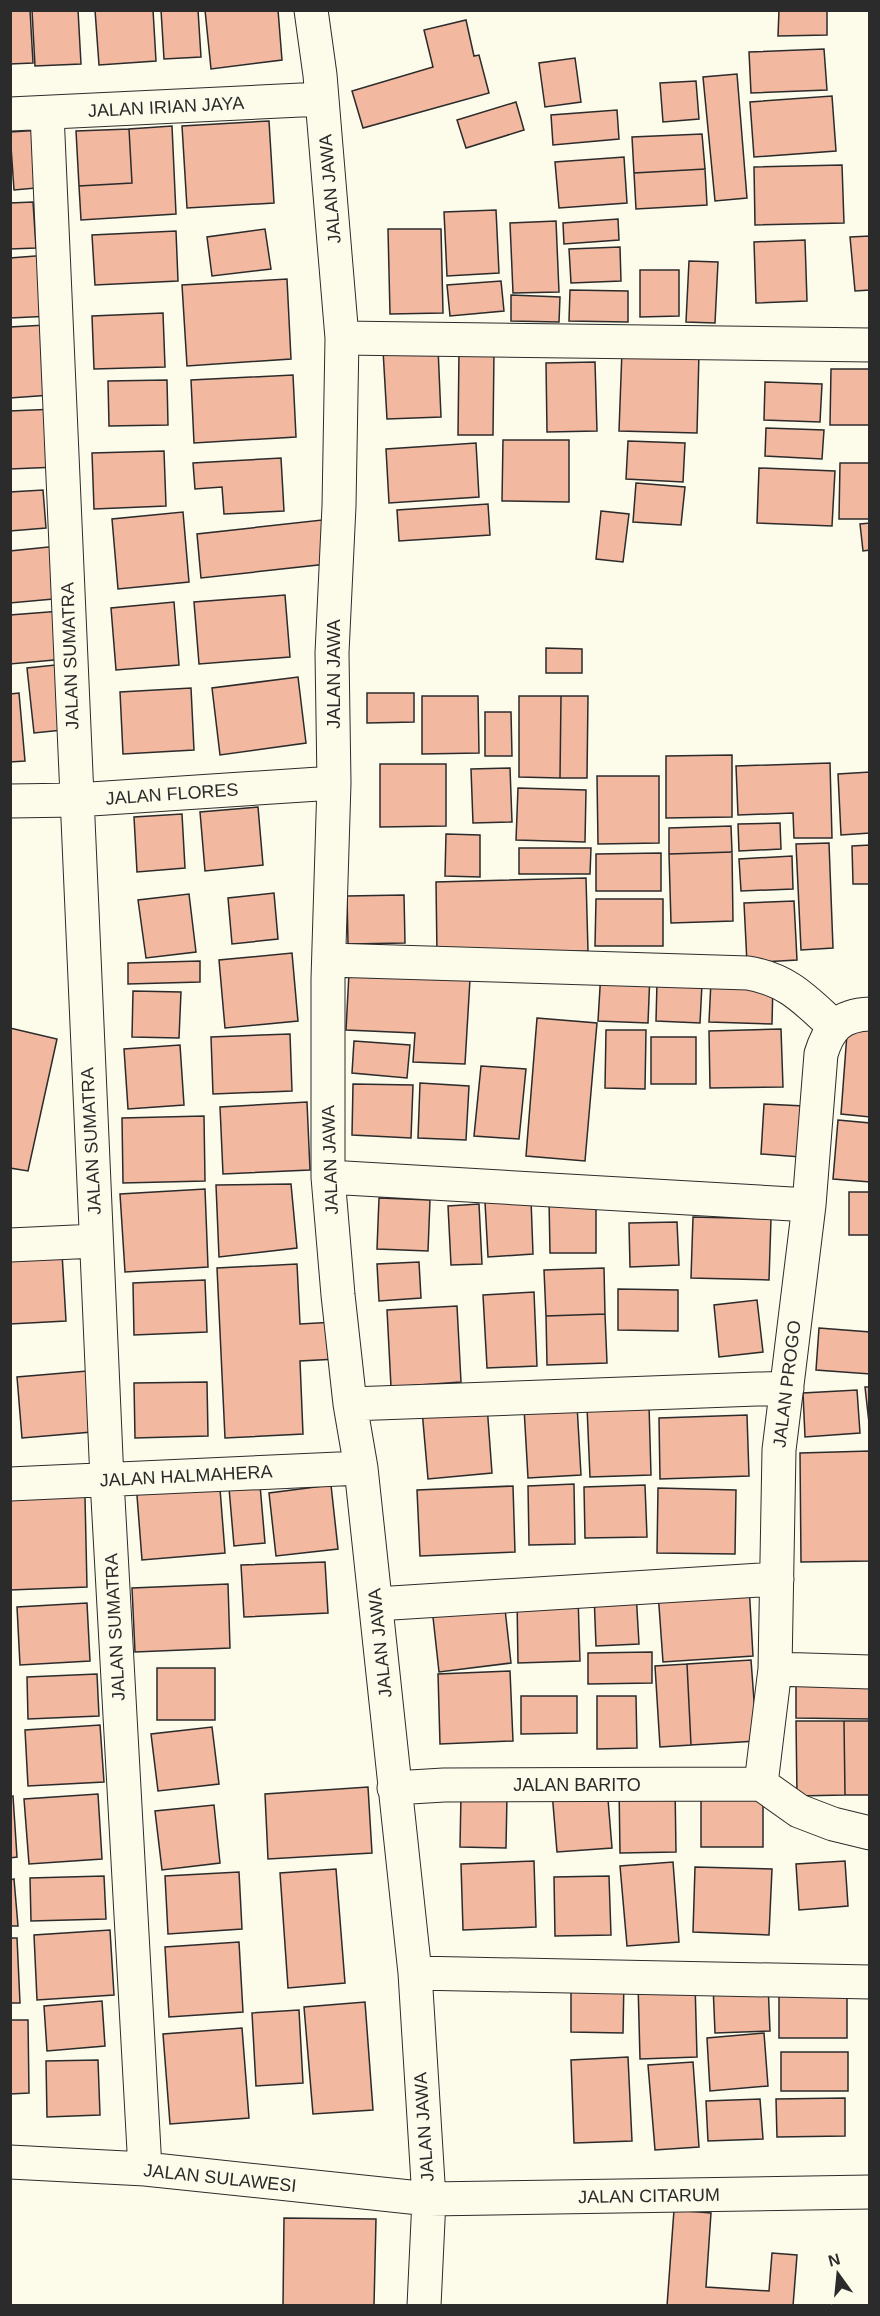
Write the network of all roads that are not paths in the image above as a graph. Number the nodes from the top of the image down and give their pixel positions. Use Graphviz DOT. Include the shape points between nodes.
graph roads {
  1 [pos="311,10"];
  2 [pos="322,99"];
  3 [pos="47,113"];
  4 [pos="10,114"];
  5 [pos="342,338"];
  6 [pos="870,345"];
  7 [pos="334,783"];
  8 [pos="76,800"];
  9 [pos="10,801"];
  10 [pos="329,960"];
  11 [pos="870,1014"];
  12 [pos="835,1027"];
  13 [pos="328,1177"];
  14 [pos="809,1205"];
  15 [pos="96,1241"];
  16 [pos="10,1245"];
  17 [pos="787,1388"];
  18 [pos="350,1404"];
  19 [pos="361,1468"];
  20 [pos="107,1480"];
  21 [pos="10,1484"];
  22 [pos="777,1579"];
  23 [pos="376,1604"];
  24 [pos="775,1669"];
  25 [pos="870,1672"];
  26 [pos="761,1784"];
  27 [pos="394,1788"];
  28 [pos="870,1833"];
  29 [pos="415,1973"];
  30 [pos="870,1982"];
  31 [pos="10,2162"];
  32 [pos="145,2169"];
  33 [pos="870,2192"];
  34 [pos="429,2199"];
  35 [pos="424,2306"];
  1 -- 2 [label="street, JALAN JAWA"];
  2 -- 3 [label="street, JALAN IRIAN JAYA"];
  2 -- 5 [label="street, JALAN JAWA"];
  3 -- 4 [label="street, JALAN IRIAN JAYA"];
  3 -- 8 [label="street, JALAN SUMATRA"];
  5 -- 6 [label="street"];
  5 -- 7 [label="street, JALAN JAWA" via="332,653"];
  7 -- 8 [label="street, JALAN FLORES"];
  7 -- 10 [label="street, JALAN JAWA"];
  8 -- 9 [label="street, JALAN FLORES"];
  8 -- 15 [label="street, JALAN SUMATRA"];
  10 -- 12 [label="street" via="748,973 782,982"];
  10 -- 13 [label="street, JALAN JAWA"];
  11 -- 12 [label="street" via="845,1018"];
  12 -- 14 [label="street, JALAN PROGO" via="828,1032 821,1054"];
  13 -- 14 [label="street"];
  13 -- 18 [label="street, JALAN JAWA"];
  14 -- 17 [label="street, JALAN PROGO"];
  15 -- 16 [label="street"];
  15 -- 20 [label="street, JALAN SUMATRA"];
  17 -- 18 [label="street"];
  17 -- 22 [label="street, JALAN PROGO" via="779,1450"];
  18 -- 19 [label="street, JALAN JAWA"];
  19 -- 20 [label="street, JALAN HALMAHERA"];
  19 -- 23 [label="street, JALAN JAWA"];
  20 -- 21 [label="street, JALAN HALMAHERA"];
  20 -- 32 [label="street, JALAN SUMATRA"];
  22 -- 23 [label="street"];
  22 -- 24 [label="street, JALAN PROGO"];
  23 -- 27 [label="street, JALAN JAWA"];
  24 -- 25 [label="street"];
  24 -- 26 [label="street, JALAN PROGO"];
  26 -- 27 [label="street, JALAN BARITO"];
  26 -- 28 [label="street" via="799,1811"];
  27 -- 29 [label="street, JALAN JAWA"];
  29 -- 30 [label="street"];
  29 -- 34 [label="street, JALAN JAWA"];
  31 -- 32 [label="street, JALAN SULAWESI"];
  32 -- 34 [label="street, JALAN SULAWESI"];
  33 -- 34 [label="street, JALAN CITARUM"];
  34 -- 35 [label="street, JALAN JAWA"];
}
